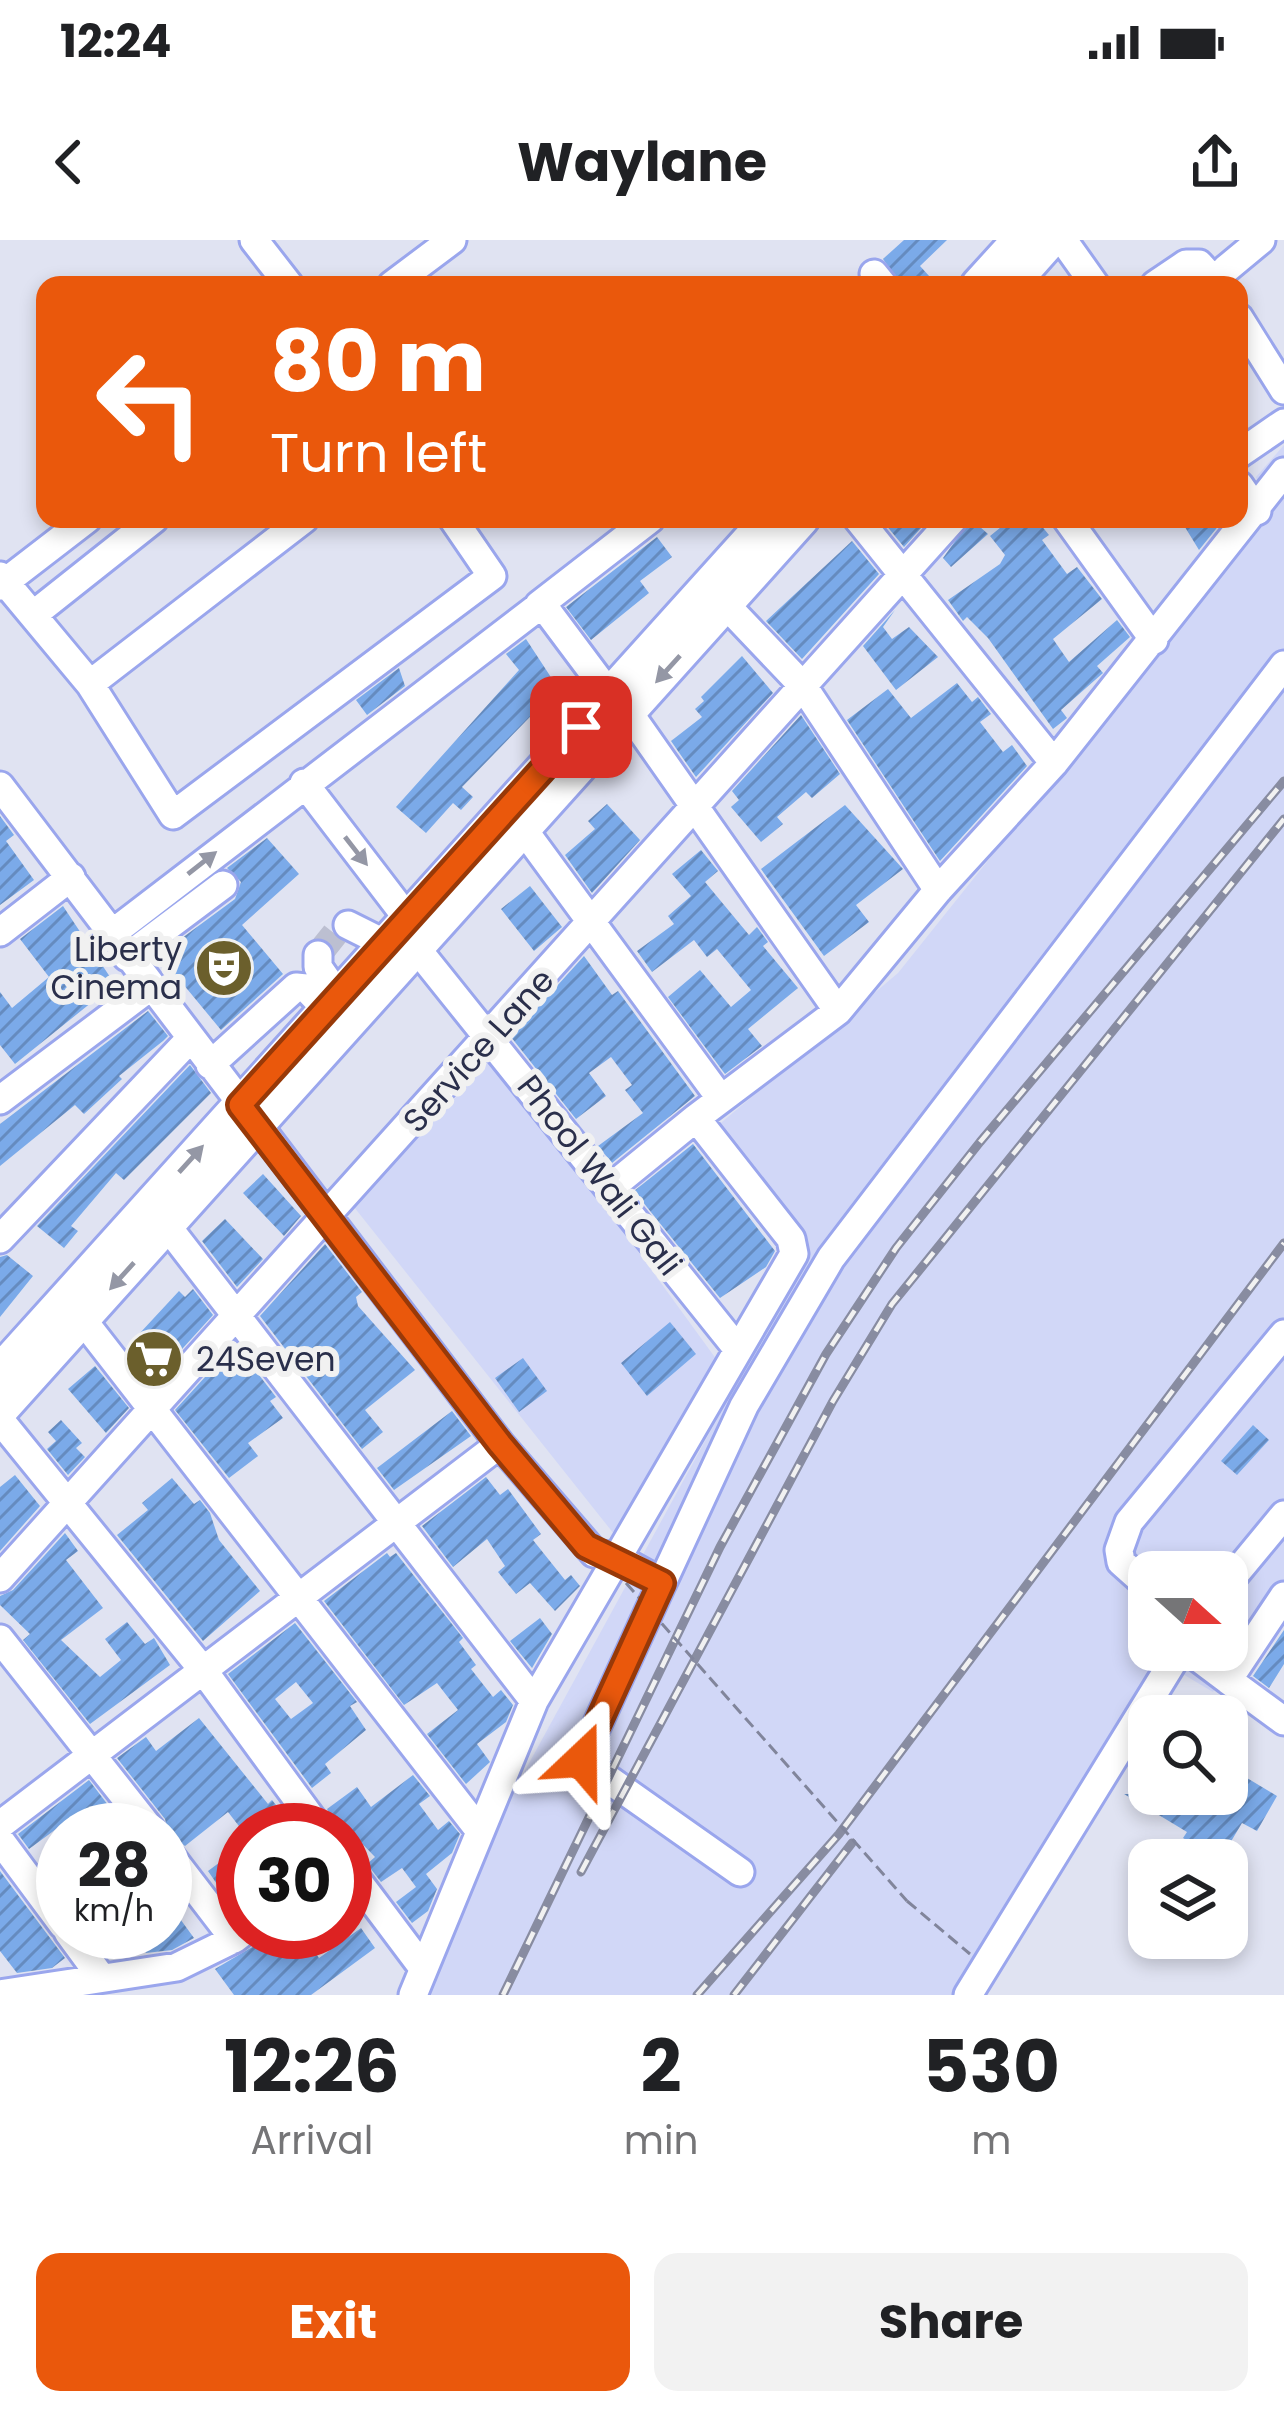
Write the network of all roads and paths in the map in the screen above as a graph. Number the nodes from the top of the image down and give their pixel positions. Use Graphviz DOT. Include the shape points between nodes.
graph roads {
  1 [pos="254,240"];
  2 [pos="452,240"];
  3 [pos="1019,240"];
  4 [pos="1051,240"];
  5 [pos="1063,240"];
  6 [pos="1261,240"];
  7 [pos="282,276"];
  8 [pos="404,276"];
  9 [pos="987,276"];
  10 [pos="1019,276"];
  11 [pos="1089,276"];
  12 [pos="1168,276"];
  13 [pos="1220,276"];
  14 [pos="1223,276"];
  15 [pos="1248,332"];
  16 [pos="1284,389"];
  17 [pos="1284,423"];
  18 [pos="1248,448"];
  19 [pos="1284,472"];
  20 [pos="1248,498"];
  21 [pos="1257,511"];
  22 [pos="1248,522"];
  23 [pos="74,528"];
  24 [pos="143,528"];
  25 [pos="292,528"];
  26 [pos="459,528"];
  27 [pos="638,528"];
  28 [pos="761,528"];
  29 [pos="794,528"];
  30 [pos="865,528"];
  31 [pos="944,528"];
  32 [pos="1073,528"];
  33 [pos="1243,528"];
  34 [pos="903,574"];
  35 [pos="2,581"];
  36 [pos="725,604"];
  37 [pos="539,605"];
  38 [pos="33,615"];
  39 [pos="1154,640"];
  40 [pos="1284,642"];
  41 [pos="1278,673"];
  42 [pos="90,684"];
  43 [pos="803,686"];
  44 [pos="619,704"];
  45 [pos="1054,763"];
  46 [pos="304,783"];
  47 [pos="0,786"];
  48 [pos="694,806"];
  49 [pos="524,829"];
  50 [pos="71,877"];
  51 [pos="224,885"];
  52 [pos="938,890"];
  53 [pos="592,922"];
  54 [pos="348,925"];
  55 [pos="0,932"];
  56 [pos="404,937"];
  57 [pos="119,946"];
  58 [pos="318,955"];
  59 [pos="150,987"];
  60 [pos="333,1004"];
  61 [pos="838,1011"];
  62 [pos="490,1036"];
  63 [pos="190,1039"];
  64 [pos="210,1065"];
  65 [pos="721,1099"];
  66 [pos="0,1100"];
  67 [pos="248,1116"];
  68 [pos="696,1118"];
  69 [pos="610,1188"];
  70 [pos="327,1218"];
  71 [pos="167,1226"];
  72 [pos="0,1239"];
  73 [pos="238,1316"];
  74 [pos="82,1319"];
  75 [pos="1284,1334"];
  76 [pos="736,1347"];
  77 [pos="0,1371"];
  78 [pos="149,1408"];
  79 [pos="0,1415"];
  80 [pos="500,1444"];
  81 [pos="67,1501"];
  82 [pos="1284,1515"];
  83 [pos="395,1523"];
  84 [pos="1248,1559"];
  85 [pos="1128,1568"];
  86 [pos="622,1570"];
  87 [pos="0,1578"];
  88 [pos="662,1583"];
  89 [pos="1284,1596"];
  90 [pos="295,1599"];
  91 [pos="0,1639"];
  92 [pos="202,1670"];
  93 [pos="1171,1671"];
  94 [pos="1215,1671"];
  95 [pos="1228,1680"];
  96 [pos="534,1701"];
  97 [pos="1284,1721"];
  98 [pos="93,1754"];
  99 [pos="130,1803"];
  100 [pos="300,1803"];
  101 [pos="0,1826"];
  102 [pos="478,1830"];
  103 [pos="0,1840"];
  104 [pos="740,1872"];
  105 [pos="192,1881"];
  106 [pos="36,1889"];
  107 [pos="372,1900"];
  108 [pos="216,1909"];
  109 [pos="216,1948"];
  110 [pos="88,1959"];
  111 [pos="985,1967"];
  112 [pos="423,1968"];
  113 [pos="101,1977"];
  114 [pos="0,1994"];
  115 [pos="413,1995"];
  116 [pos="968,1995"];
  1 -- 7 [label="street"];
  2 -- 8 [label="street"];
  3 -- 9 [label="main road"];
  4 -- 10 [label="main road"];
  5 -- 11 [label="street"];
  6 -- 14 [label="street"];
  12 -- 13 [label="street" via="1186,264"];
  15 -- 16 [label="street"];
  17 -- 18 [label="street"];
  19 -- 21 [label="street"];
  20 -- 21 [label="street"];
  21 -- 22 [label="street"];
  23 -- 35 [label="street"];
  24 -- 38 [label="street"];
  25 -- 42 [label="street"];
  26 -- 42 [label="street" via="492,576 173,814"];
  27 -- 37 [label="street"];
  28 -- 44 [label="main road"];
  29 -- 36 [label="main road"];
  30 -- 34 [label="street"];
  31 -- 34 [label="street, Service Lane"];
  32 -- 39 [label="street"];
  33 -- 39 [label="street"];
  34 -- 43 [label="street, Service Lane"];
  34 -- 45 [label="street"];
  35 -- 38 [label="street"];
  36 -- 43 [label="street"];
  36 -- 44 [label="main road, one-way"];
  37 -- 44 [label="street"];
  37 -- 46 [label="street"];
  38 -- 42 [label="street"];
  39 -- 45 [label="street"];
  40 -- 41 [label="street" via="1269,661"];
  41 -- 88 [label="street" via="831,1258 744,1406"];
  43 -- 48 [label="street, Service Lane"];
  43 -- 52 [label="street"];
  44 -- 48 [label="street"];
  44 -- 49 [label="main road"];
  44 -- 56 [label="main road"];
  45 -- 52 [label="street"];
  46 -- 56 [label="street, Phool Wali Gali, one-way"];
  57 -- 46 [label="street, one-way"];
  47 -- 50 [label="street"];
  48 -- 53 [label="street, Service Lane"];
  48 -- 61 [label="street"];
  49 -- 53 [label="street"];
  49 -- 56 [label="main road"];
  50 -- 55 [label="street"];
  50 -- 57 [label="street"];
  51 -- 57 [label="street"];
  52 -- 61 [label="street"];
  53 -- 62 [label="street, Service Lane"];
  53 -- 65 [label="street"];
  54 -- 56 [label="street"];
  56 -- 60 [label="main road"];
  56 -- 62 [label="street, Phool Wali Gali"];
  56 -- 67 [label="main road"];
  57 -- 59 [label="street"];
  58 -- 60 [label="street"];
  59 -- 63 [label="street"];
  59 -- 66 [label="street"];
  60 -- 64 [label="street" via="296,987"];
  60 -- 67 [label="main road"];
  61 -- 65 [label="street"];
  62 -- 69 [label="street, Phool Wali Gali"];
  62 -- 70 [label="street, Service Lane"];
  63 -- 64 [label="street"];
  63 -- 72 [label="street"];
  64 -- 67 [label="street"];
  65 -- 68 [label="street"];
  67 -- 70 [label="street"];
  67 -- 71 [label="main road"];
  77 -- 67 [label="main road, one-way"];
  68 -- 69 [label="street"];
  68 -- 76 [label="street" via="794,1246"];
  69 -- 76 [label="street, Phool Wali Gali"];
  70 -- 73 [label="street, Service Lane"];
  70 -- 80 [label="street"];
  71 -- 73 [label="street"];
  71 -- 74 [label="main road, one-way"];
  73 -- 78 [label="street, Service Lane"];
  73 -- 83 [label="street"];
  74 -- 78 [label="street"];
  74 -- 79 [label="main road"];
  75 -- 85 [label="street" via="1129,1522 1121,1562"];
  76 -- 86 [label="street"];
  78 -- 81 [label="street, Service Lane"];
  78 -- 90 [label="street"];
  79 -- 81 [label="street"];
  80 -- 83 [label="street"];
  80 -- 86 [label="street" via="586,1546"];
  81 -- 87 [label="street, Service Lane"];
  81 -- 92 [label="street"];
  82 -- 84 [label="street"];
  83 -- 90 [label="street"];
  83 -- 96 [label="street"];
  86 -- 88 [label="street"];
  86 -- 96 [label="street"];
  86 -- 111 [label="path, bridge" via="907,1901"];
  88 -- 104 [label="street" via="581,1760"];
  89 -- 95 [label="street"];
  90 -- 92 [label="street"];
  90 -- 102 [label="street"];
  91 -- 98 [label="street"];
  92 -- 98 [label="street"];
  92 -- 100 [label="street"];
  93 -- 111 [label="street"];
  94 -- 95 [label="street"];
  95 -- 97 [label="street"];
  96 -- 102 [label="street"];
  98 -- 99 [label="street"];
  98 -- 101 [label="street"];
  102 -- 112 [label="street"];
  103 -- 106 [label="street"];
  105 -- 108 [label="street"];
  107 -- 112 [label="street"];
  109 -- 113 [label="street" via="193,1962"];
  110 -- 113 [label="street"];
  111 -- 116 [label="street"];
  112 -- 115 [label="street"];
  113 -- 114 [label="street"];
}
